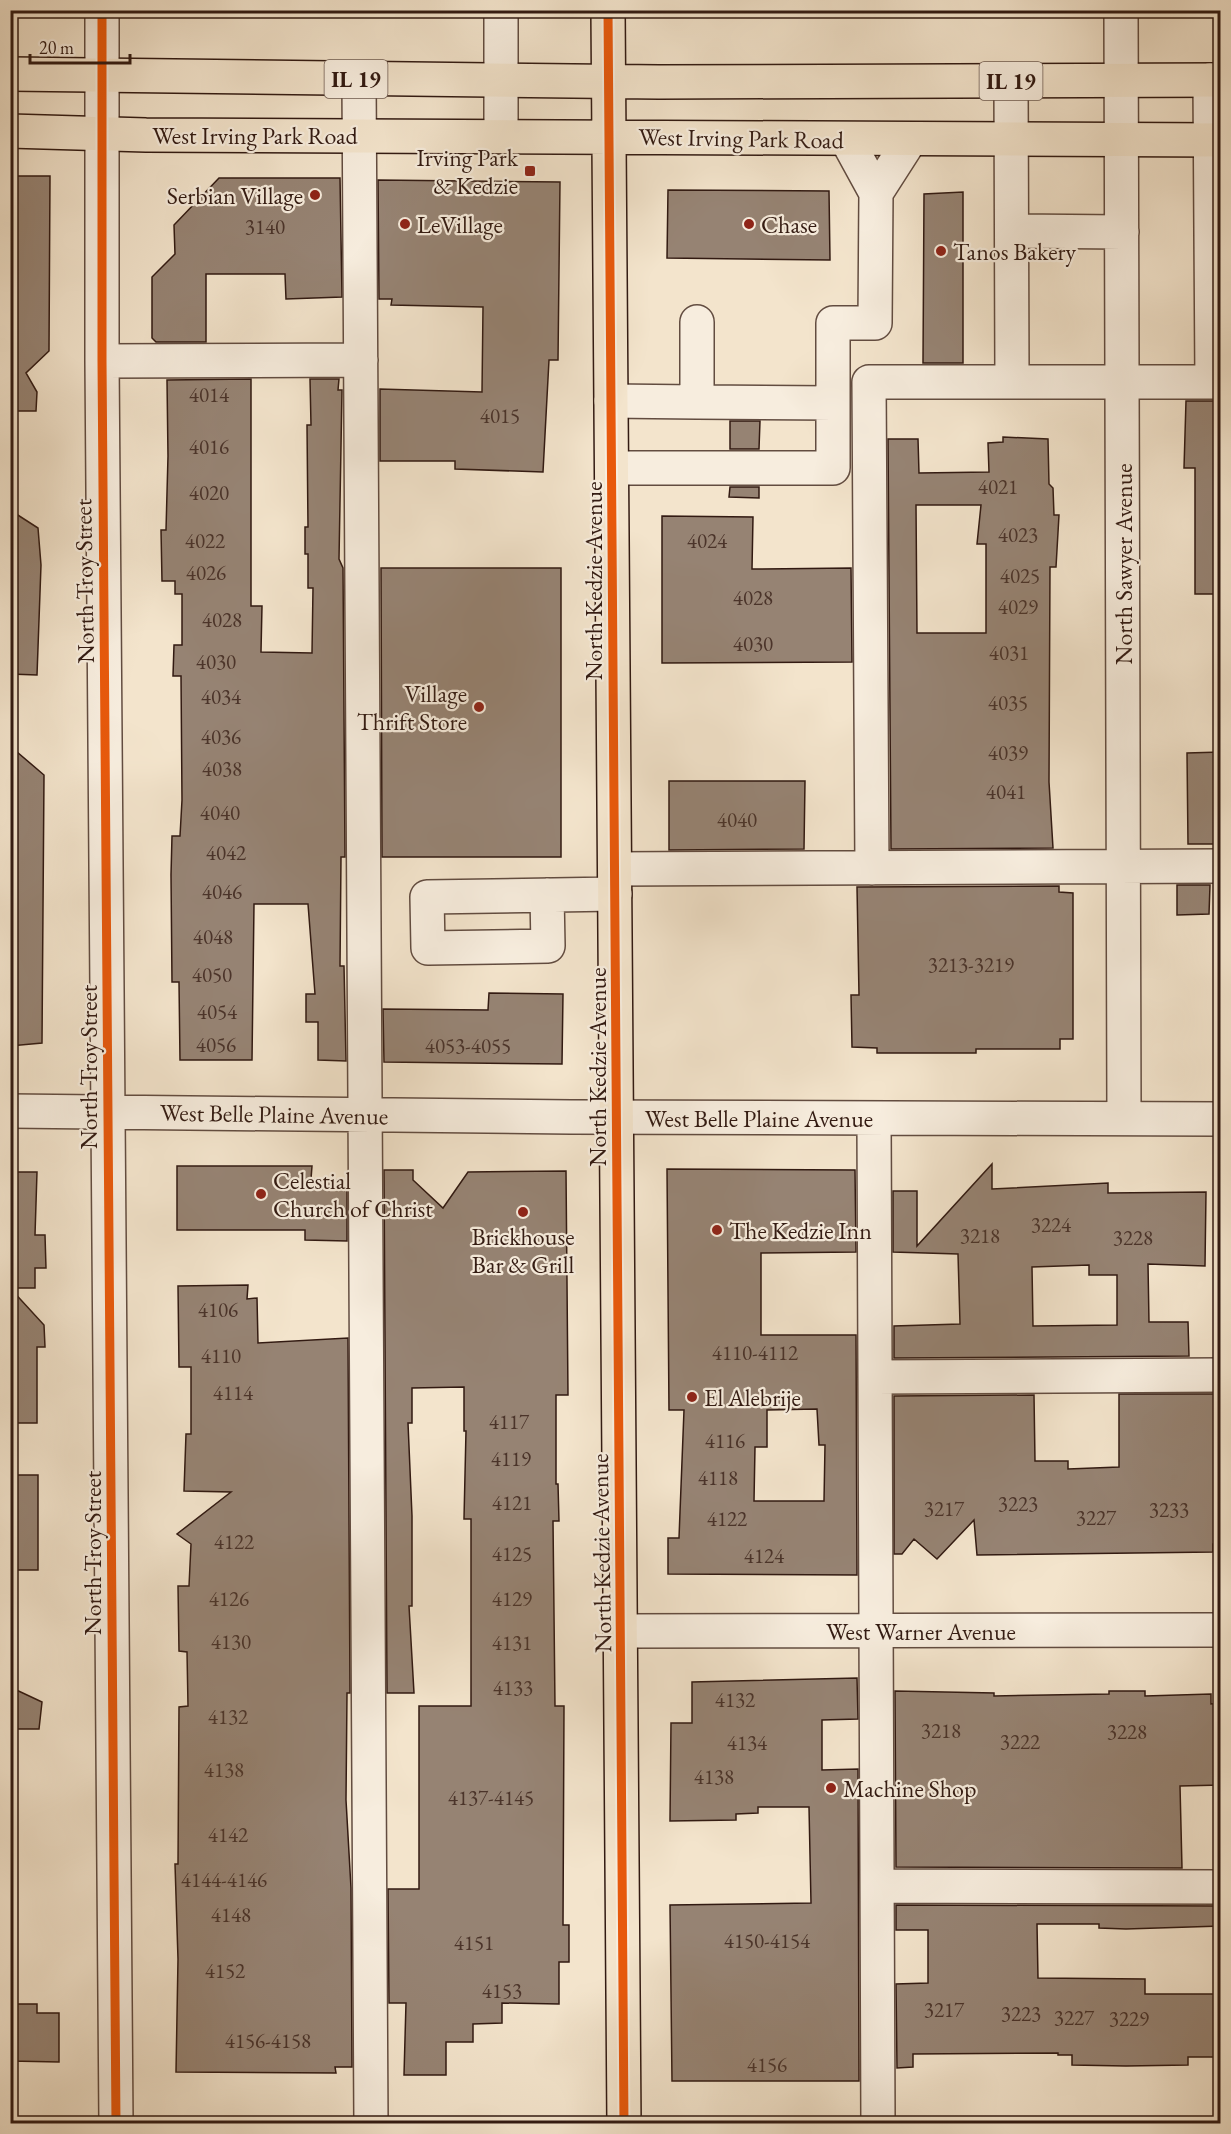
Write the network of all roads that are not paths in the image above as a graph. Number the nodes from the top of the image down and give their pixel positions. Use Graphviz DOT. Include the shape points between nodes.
graph roads {
  1 [pos="102,10"];
  2 [pos="501,10"];
  3 [pos="608,10"];
  4 [pos="1121,10"];
  5 [pos="10,74"];
  6 [pos="102,75"];
  7 [pos="359,79"];
  8 [pos="1215,80"];
  9 [pos="502,81"];
  10 [pos="1011,81"];
  11 [pos="1121,81"];
  12 [pos="609,82"];
  13 [pos="10,131"];
  14 [pos="103,133"];
  15 [pos="360,136"];
  16 [pos="501,136"];
  17 [pos="610,137"];
  18 [pos="847,140"];
  19 [pos="910,140"];
  20 [pos="1012,140"];
  21 [pos="1121,140"];
  22 [pos="1215,140"];
  23 [pos="876,193"];
  24 [pos="1012,231"];
  25 [pos="1122,232"];
  26 [pos="698,322"];
  27 [pos="361,360"];
  28 [pos="102,361"];
  29 [pos="1012,382"];
  30 [pos="1122,382"];
  31 [pos="1216,382"];
  32 [pos="612,401"];
  33 [pos="697,402"];
  34 [pos="833,402"];
  35 [pos="612,468"];
  36 [pos="1124,866"];
  37 [pos="1221,866"];
  38 [pos="872,868"];
  39 [pos="615,882"];
  40 [pos="547,895"];
  41 [pos="10,1111"];
  42 [pos="108,1112"];
  43 [pos="365,1115"];
  44 [pos="616,1118"];
  45 [pos="874,1118"];
  46 [pos="1124,1119"];
  47 [pos="1221,1119"];
  48 [pos="1221,1375"];
  49 [pos="875,1377"];
  50 [pos="1221,1630"];
  51 [pos="622,1631"];
  52 [pos="877,1631"];
  53 [pos="878,1887"];
  54 [pos="1221,1887"];
  55 [pos="116,2124"];
  56 [pos="371,2124"];
  57 [pos="624,2124"];
  58 [pos="878,2124"];
  1 -- 6 [label="street, North Troy Street"];
  2 -- 9 [label="street"];
  3 -- 12 [label="main road, North Kedzie Avenue"];
  4 -- 11 [label="street, North Sawyer Avenue"];
  5 -- 6 [label="main road, IL 19"];
  6 -- 7 [label="main road, IL 19"];
  6 -- 14 [label="street, North Troy Street"];
  7 -- 9 [label="main road, IL 19"];
  7 -- 15 [label="street"];
  8 -- 11 [label="main road, IL 19"];
  8 -- 22 [label="street"];
  9 -- 12 [label="main road, IL 19"];
  9 -- 16 [label="street"];
  10 -- 11 [label="main road, IL 19"];
  10 -- 12 [label="main road, IL 19"];
  10 -- 20 [label="street"];
  11 -- 21 [label="street, North Sawyer Avenue"];
  12 -- 17 [label="main road, North Kedzie Avenue"];
  13 -- 14 [label="main road, West Irving Park Road"];
  14 -- 15 [label="main road, West Irving Park Road"];
  14 -- 28 [label="street, North Troy Street"];
  15 -- 16 [label="main road, West Irving Park Road"];
  15 -- 27 [label="street"];
  16 -- 17 [label="main road, West Irving Park Road"];
  17 -- 18 [label="main road, West Irving Park Road"];
  17 -- 32 [label="main road, North Kedzie Avenue"];
  18 -- 19 [label="main road, West Irving Park Road"];
  18 -- 23 [label="street"];
  19 -- 20 [label="main road, West Irving Park Road"];
  19 -- 23 [label="street"];
  20 -- 21 [label="main road, West Irving Park Road"];
  20 -- 24 [label="street"];
  21 -- 22 [label="main road, West Irving Park Road"];
  21 -- 25 [label="street, North Sawyer Avenue"];
  22 -- 31 [label="street" via="1211,328"];
  23 -- 34 [label="street" via="875,323 833,323"];
  24 -- 25 [label="street"];
  24 -- 29 [label="street"];
  25 -- 30 [label="street, North Sawyer Avenue"];
  26 -- 33 [label="street"];
  27 -- 28 [label="street"];
  27 -- 43 [label="street"];
  28 -- 42 [label="street, North Troy Street"];
  29 -- 30 [label="street"];
  29 -- 38 [label="street" via="869,382"];
  30 -- 31 [label="street"];
  30 -- 36 [label="street, North Sawyer Avenue"];
  32 -- 33 [label="street"];
  32 -- 35 [label="main road, North Kedzie Avenue"];
  33 -- 34 [label="street"];
  34 -- 35 [label="street" via="833,468"];
  35 -- 39 [label="main road, North Kedzie Avenue"];
  36 -- 37 [label="street"];
  36 -- 38 [label="street"];
  36 -- 46 [label="street, North Sawyer Avenue"];
  38 -- 39 [label="street"];
  39 -- 40 [label="street"];
  39 -- 44 [label="main road, North Kedzie Avenue"];
  41 -- 42 [label="street, West Belle Plaine Avenue"];
  42 -- 43 [label="street, West Belle Plaine Avenue"];
  42 -- 55 [label="street, North Troy Street"];
  43 -- 44 [label="street, West Belle Plaine Avenue"];
  43 -- 56 [label="street"];
  44 -- 45 [label="street, West Belle Plaine Avenue"];
  44 -- 51 [label="main road, North Kedzie Avenue"];
  45 -- 46 [label="street, West Belle Plaine Avenue"];
  45 -- 49 [label="street"];
  46 -- 47 [label="street, West Belle Plaine Avenue"];
  48 -- 49 [label="street"];
  49 -- 52 [label="street"];
  50 -- 52 [label="street, West Warner Avenue"];
  51 -- 52 [label="street, West Warner Avenue"];
  51 -- 57 [label="main road, North Kedzie Avenue"];
  52 -- 53 [label="street"];
  53 -- 54 [label="street"];
  53 -- 58 [label="street"];
}
